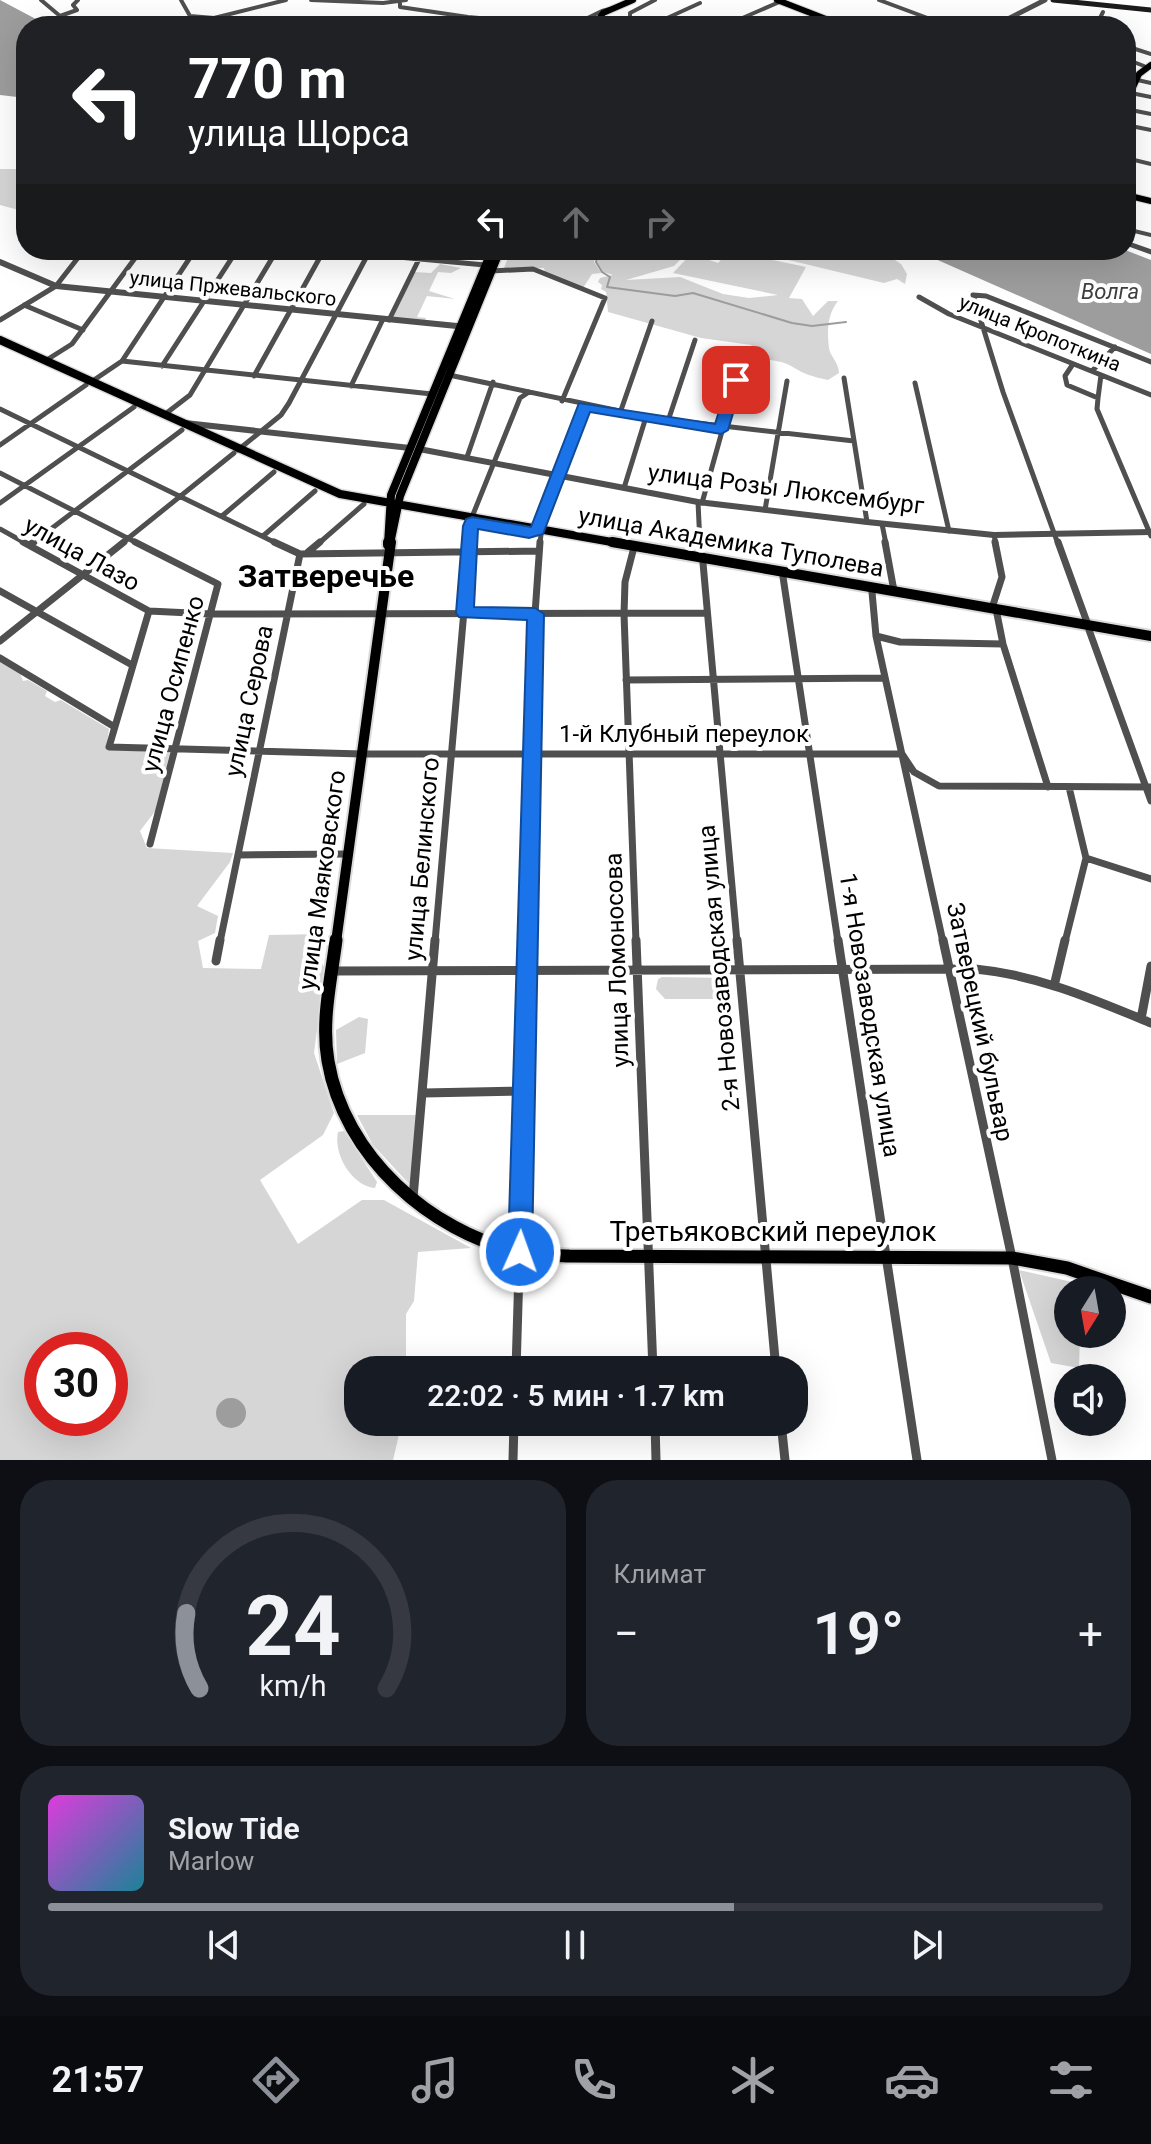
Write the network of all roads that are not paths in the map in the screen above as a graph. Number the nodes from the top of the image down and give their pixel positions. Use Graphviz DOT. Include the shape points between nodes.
graph roads {
  1 [pos="41,0"];
  2 [pos="78,0"];
  3 [pos="286,0"];
  4 [pos="311,0"];
  5 [pos="636,0"];
  6 [pos="655,0"];
  7 [pos="768,0"];
  8 [pos="879,0"];
  9 [pos="1045,0"];
  10 [pos="1053,0"];
  11 [pos="1066,0"];
  12 [pos="403,1"];
  13 [pos="779,1"];
  14 [pos="700,3"];
  15 [pos="614,8"];
  16 [pos="1151,9"];
  17 [pos="1103,12"];
  18 [pos="224,16"];
  19 [pos="460,16"];
  20 [pos="592,16"];
  21 [pos="604,16"];
  22 [pos="606,16"];
  23 [pos="629,16"];
  24 [pos="672,16"];
  25 [pos="746,16"];
  26 [pos="813,16"];
  27 [pos="818,16"];
  28 [pos="922,16"];
  29 [pos="1015,16"];
  30 [pos="1101,16"];
  31 [pos="76,260"];
  32 [pos="134,260"];
  33 [pos="188,260"];
  34 [pos="231,260"];
  35 [pos="271,260"];
  36 [pos="318,260"];
  37 [pos="365,260"];
  38 [pos="418,260"];
  39 [pos="433,260"];
  40 [pos="490,260"];
  41 [pos="493,260"];
  42 [pos="0,262"];
  43 [pos="488,268"];
  44 [pos="56,286"];
  45 [pos="111,292"];
  46 [pos="163,297"];
  47 [pos="919,297"];
  48 [pos="204,301"];
  49 [pos="24,305"];
  50 [pos="244,305"];
  51 [pos="290,310"];
  52 [pos="337,314"];
  53 [pos="386,319"];
  54 [pos="0,320"];
  55 [pos="652,321"];
  56 [pos="982,326"];
  57 [pos="464,327"];
  58 [pos="83,330"];
  59 [pos="695,340"];
  60 [pos="0,343"];
  61 [pos="1115,347"];
  62 [pos="743,356"];
  63 [pos="45,361"];
  64 [pos="122,361"];
  65 [pos="1151,362"];
  66 [pos="1073,364"];
  67 [pos="162,366"];
  68 [pos="205,370"];
  69 [pos="1092,371"];
  70 [pos="449,375"];
  71 [pos="1101,375"];
  72 [pos="254,376"];
  73 [pos="844,378"];
  74 [pos="301,381"];
  75 [pos="787,381"];
  76 [pos="493,382"];
  77 [pos="915,383"];
  78 [pos="88,384"];
  79 [pos="351,386"];
  80 [pos="529,392"];
  81 [pos="432,394"];
  82 [pos="1151,395"];
  83 [pos="1098,398"];
  84 [pos="562,401"];
  85 [pos="584,406"];
  86 [pos="134,407"];
  87 [pos="0,409"];
  88 [pos="620,413"];
  89 [pos="164,415"];
  90 [pos="646,417"];
  91 [pos="668,421"];
  92 [pos="31,424"];
  93 [pos="177,425"];
  94 [pos="262,430"];
  95 [pos="721,430"];
  96 [pos="779,435"];
  97 [pos="854,441"];
  98 [pos="0,445"];
  99 [pos="80,446"];
  100 [pos="415,449"];
  101 [pos="236,452"];
  102 [pos="467,457"];
  103 [pos="495,462"];
  104 [pos="128,471"];
  105 [pos="274,472"];
  106 [pos="0,473"];
  107 [pos="560,475"];
  108 [pos="25,485"];
  109 [pos="624,488"];
  110 [pos="315,491"];
  111 [pos="181,496"];
  112 [pos="700,502"];
  113 [pos="0,503"];
  114 [pos="364,504"];
  115 [pos="394,506"];
  116 [pos="765,510"];
  117 [pos="75,511"];
  118 [pos="222,516"];
  119 [pos="472,520"];
  120 [pos="867,522"];
  121 [pos="882,524"];
  122 [pos="0,529"];
  123 [pos="949,531"];
  124 [pos="540,532"];
  125 [pos="1055,534"];
  126 [pos="1151,534"];
  127 [pos="994,535"];
  128 [pos="263,536"];
  129 [pos="128,538"];
  130 [pos="29,545"];
  131 [pos="389,551"];
  132 [pos="539,551"];
  133 [pos="633,551"];
  134 [pos="469,552"];
  135 [pos="304,553"];
  136 [pos="702,560"];
  137 [pos="83,574"];
  138 [pos="783,577"];
  139 [pos="876,590"];
  140 [pos="0,591"];
  141 [pos="894,591"];
  142 [pos="149,611"];
  143 [pos="994,611"];
  144 [pos="36,612"];
  145 [pos="382,612"];
  146 [pos="288,613"];
  147 [pos="465,613"];
  148 [pos="707,613"];
  149 [pos="211,614"];
  150 [pos="535,614"];
  151 [pos="624,614"];
  152 [pos="1086,628"];
  153 [pos="876,636"];
  154 [pos="1151,638"];
  155 [pos="0,641"];
  156 [pos="1003,644"];
  157 [pos="0,658"];
  158 [pos="132,665"];
  159 [pos="798,678"];
  160 [pos="885,678"];
  161 [pos="714,679"];
  162 [pos="626,680"];
  163 [pos="113,726"];
  164 [pos="109,747"];
  165 [pos="174,750"];
  166 [pos="629,752"];
  167 [pos="719,752"];
  168 [pos="259,753"];
  169 [pos="534,753"];
  170 [pos="362,754"];
  171 [pos="451,754"];
  172 [pos="809,754"];
  173 [pos="902,754"];
  174 [pos="1048,787"];
  175 [pos="1069,787"];
  176 [pos="1148,787"];
  177 [pos="1151,801"];
  178 [pos="150,844"];
  179 [pos="347,854"];
  180 [pos="238,855"];
  181 [pos="1086,858"];
  182 [pos="1151,879"];
  183 [pos="216,961"];
  184 [pos="1151,966"];
  185 [pos="843,969"];
  186 [pos="433,970"];
  187 [pos="527,970"];
  188 [pos="638,970"];
  189 [pos="738,970"];
  190 [pos="949,970"];
  191 [pos="331,971"];
  192 [pos="1054,986"];
  193 [pos="1141,1019"];
  194 [pos="1151,1023"];
  195 [pos="526,1091"];
  196 [pos="424,1093"];
  197 [pos="408,1196"];
  198 [pos="520,1252"];
  199 [pos="648,1256"];
  200 [pos="766,1256"];
  201 [pos="887,1257"];
  202 [pos="1012,1258"];
  203 [pos="1151,1297"];
  204 [pos="516,1356"];
  205 [pos="652,1356"];
  206 [pos="775,1356"];
  207 [pos="514,1436"];
  208 [pos="655,1436"];
  209 [pos="782,1436"];
  210 [pos="513,1460"];
  211 [pos="656,1460"];
  212 [pos="785,1460"];
  213 [pos="917,1460"];
  214 [pos="1052,1460"];
  1 -- 2 [label="street" via="60,16 77,10 73,5"];
  3 -- 18 [label="street"];
  4 -- 12 [label="street"];
  5 -- 15 [label="main road"];
  5 -- 22 [label="main road"];
  6 -- 23 [label="street"];
  7 -- 13 [label="main road"];
  8 -- 28 [label="street"];
  9 -- 29 [label="street"];
  10 -- 16 [label="main road"];
  11 -- 16 [label="main road"];
  12 -- 19 [label="street" via="398,6"];
  13 -- 25 [label="street"];
  13 -- 26 [label="main road"];
  13 -- 27 [label="main road"];
  14 -- 24 [label="street"];
  15 -- 20 [label="street"];
  15 -- 21 [label="main road"];
  17 -- 30 [label="street"];
  31 -- 44 [label="street"];
  32 -- 45 [label="street"];
  33 -- 46 [label="street"];
  34 -- 48 [label="street"];
  35 -- 50 [label="street"];
  36 -- 51 [label="street"];
  37 -- 52 [label="street"];
  38 -- 53 [label="street"];
  39 -- 43 [label="street"];
  40 -- 43 [label="main road, улица Маяковского"];
  41 -- 43 [label="main road, улица Маяковского"];
  42 -- 44 [label="street, улица Пржевальского"];
  43 -- 57 [label="main road, улица Маяковского"];
  43 -- 84 [label="street" via="533,269 605,298"];
  44 -- 45 [label="street, улица Пржевальского"];
  44 -- 49 [label="street"];
  45 -- 46 [label="street, улица Пржевальского"];
  45 -- 58 [label="street"];
  46 -- 48 [label="street, улица Пржевальского"];
  46 -- 64 [label="street"];
  47 -- 56 [label="street, улица Кропоткина"];
  48 -- 50 [label="street, улица Пржевальского"];
  48 -- 67 [label="street"];
  49 -- 54 [label="street"];
  49 -- 58 [label="street"];
  50 -- 51 [label="street, улица Пржевальского"];
  50 -- 68 [label="street"];
  51 -- 52 [label="street, улица Пржевальского"];
  51 -- 72 [label="street"];
  52 -- 53 [label="street, улица Пржевальского"];
  52 -- 74 [label="street"];
  53 -- 57 [label="street, улица Пржевальского"];
  53 -- 79 [label="street"];
  55 -- 88 [label="street"];
  56 -- 61 [label="street" via="973,295"];
  56 -- 66 [label="street, улица Кропоткина"];
  56 -- 125 [label="street"];
  57 -- 70 [label="main road, улица Маяковского"];
  57 -- 81 [label="main road, улица Маяковского"];
  58 -- 63 [label="street"];
  59 -- 91 [label="street"];
  60 -- 63 [label="main road, улица Академика Туполева"];
  60 -- 78 [label="main road, улица Академика Туполева"];
  61 -- 65 [label="street"];
  61 -- 69 [label="street"];
  62 -- 95 [label="street, 2-я Новозаводская улица"];
  63 -- 78 [label="main road, улица Академика Туполева"];
  64 -- 67 [label="street"];
  64 -- 78 [label="street"];
  66 -- 69 [label="street, улица Кропоткина"];
  66 -- 83 [label="street" via="1065,376 1067,385"];
  67 -- 68 [label="street"];
  68 -- 72 [label="street"];
  68 -- 89 [label="street" via="190,395"];
  69 -- 71 [label="street, улица Кропоткина"];
  70 -- 76 [label="street"];
  70 -- 100 [label="main road, улица Маяковского"];
  71 -- 82 [label="street, улица Кропоткина"];
  71 -- 83 [label="street"];
  72 -- 74 [label="street"];
  73 -- 97 [label="street"];
  74 -- 79 [label="street"];
  74 -- 94 [label="street" via="281,415"];
  75 -- 96 [label="street"];
  76 -- 80 [label="street"];
  76 -- 102 [label="street"];
  77 -- 123 [label="street"];
  78 -- 86 [label="main road, улица Академика Туполева"];
  78 -- 89 [label="main road, улица Академика Туполева"];
  78 -- 92 [label="street"];
  79 -- 81 [label="street"];
  80 -- 84 [label="street"];
  80 -- 103 [label="street, улица Белинского" via="520,398"];
  81 -- 100 [label="main road, улица Маяковского"];
  83 -- 126 [label="street" via="1097,409"];
  84 -- 85 [label="street"];
  85 -- 88 [label="street"];
  85 -- 107 [label="street"];
  86 -- 93 [label="main road, улица Академика Туполева"];
  86 -- 99 [label="street"];
  87 -- 92 [label="street"];
  88 -- 90 [label="street"];
  89 -- 93 [label="main road, улица Академика Туполева"];
  90 -- 91 [label="street"];
  90 -- 109 [label="street"];
  91 -- 95 [label="street"];
  92 -- 98 [label="street"];
  92 -- 99 [label="street"];
  93 -- 94 [label="street, улица Розы Люксембург"];
  93 -- 101 [label="main road, улица Академика Туполева"];
  93 -- 104 [label="street"];
  94 -- 100 [label="street, улица Розы Люксембург"];
  94 -- 101 [label="street"];
  95 -- 96 [label="street"];
  95 -- 112 [label="street, 2-я Новозаводская улица"];
  96 -- 97 [label="street"];
  96 -- 116 [label="street"];
  97 -- 120 [label="street"];
  99 -- 104 [label="street"];
  99 -- 108 [label="street"];
  100 -- 102 [label="street, улица Розы Люксембург"];
  100 -- 115 [label="main road, улица Маяковского"];
  101 -- 105 [label="main road, улица Академика Туполева"];
  101 -- 111 [label="street"];
  101 -- 115 [label="main road, улица Академика Туполева" via="326,490"];
  102 -- 103 [label="street, улица Розы Люксембург"];
  103 -- 107 [label="street, улица Розы Люксембург"];
  103 -- 119 [label="street, улица Белинского"];
  104 -- 111 [label="street"];
  104 -- 117 [label="street"];
  105 -- 110 [label="main road, улица Академика Туполева"];
  105 -- 118 [label="street"];
  106 -- 108 [label="street, улица Осипенко"];
  107 -- 109 [label="street, улица Розы Люксембург"];
  107 -- 124 [label="street"];
  108 -- 113 [label="street"];
  108 -- 117 [label="street, улица Осипенко"];
  109 -- 112 [label="street, улица Розы Люксембург"];
  110 -- 114 [label="main road, улица Академика Туполева"];
  110 -- 128 [label="street"];
  111 -- 118 [label="street"];
  111 -- 129 [label="street"];
  112 -- 116 [label="street, улица Розы Люксембург"];
  112 -- 136 [label="street, 2-я Новозаводская улица"];
  114 -- 115 [label="main road, улица Академика Туполева"];
  114 -- 135 [label="street"];
  115 -- 119 [label="main road, улица Академика Туполева"];
  115 -- 131 [label="main road, улица Маяковского"];
  116 -- 120 [label="street, улица Розы Люксембург"];
  117 -- 129 [label="street, улица Осипенко"];
  117 -- 130 [label="street"];
  118 -- 128 [label="street"];
  119 -- 124 [label="main road, улица Академика Туполева"];
  119 -- 134 [label="street, улица Белинского"];
  120 -- 121 [label="street, улица Розы Люксембург"];
  121 -- 123 [label="street, улица Розы Люксембург"];
  121 -- 141 [label="street"];
  122 -- 130 [label="street, улица Лазо"];
  123 -- 127 [label="street, улица Розы Люксембург"];
  124 -- 132 [label="street"];
  124 -- 133 [label="main road, улица Академика Туполева"];
  124 -- 136 [label="main road, улица Академика Туполева"];
  125 -- 126 [label="street, улица Розы Люксембург"];
  125 -- 127 [label="street, улица Розы Люксембург"];
  125 -- 152 [label="street"];
  127 -- 143 [label="street" via="1002,577"];
  128 -- 135 [label="street"];
  129 -- 137 [label="street"];
  129 -- 149 [label="street, улица Осипенко" via="218,584"];
  130 -- 137 [label="street, улица Лазо"];
  131 -- 134 [label="street"];
  131 -- 135 [label="street"];
  131 -- 145 [label="main road, улица Маяковского"];
  132 -- 134 [label="street"];
  132 -- 150 [label="street"];
  133 -- 136 [label="main road, улица Академика Туполева"];
  133 -- 151 [label="street, улица Ломоносова" via="625,571"];
  134 -- 147 [label="street, улица Белинского"];
  135 -- 146 [label="street, улица Серова"];
  136 -- 138 [label="main road, улица Академика Туполева"];
  136 -- 139 [label="main road, улица Академика Туполева"];
  136 -- 148 [label="street, 2-я Новозаводская улица"];
  137 -- 142 [label="street, улица Лазо"];
  137 -- 144 [label="street"];
  138 -- 139 [label="main road, улица Академика Туполева"];
  138 -- 159 [label="street, 1-я Новозаводская улица"];
  139 -- 141 [label="main road, улица Академика Туполева"];
  139 -- 143 [label="main road, улица Академика Туполева"];
  139 -- 153 [label="street, Затверецкий бульвар"];
  140 -- 144 [label="street"];
  141 -- 143 [label="main road, улица Академика Туполева"];
  142 -- 149 [label="street"];
  142 -- 158 [label="street, улица Лазо"];
  143 -- 152 [label="main road, улица Академика Туполева"];
  143 -- 156 [label="street"];
  144 -- 155 [label="street"];
  144 -- 158 [label="street"];
  145 -- 146 [label="street"];
  145 -- 147 [label="street"];
  145 -- 170 [label="main road, улица Маяковского"];
  146 -- 149 [label="street"];
  146 -- 168 [label="street, улица Серова"];
  147 -- 150 [label="street"];
  147 -- 171 [label="street, улица Белинского"];
  148 -- 151 [label="street"];
  148 -- 161 [label="street, 2-я Новозаводская улица"];
  149 -- 165 [label="street, улица Осипенко"];
  150 -- 151 [label="street"];
  150 -- 169 [label="street"];
  151 -- 162 [label="street, улица Ломоносова"];
  152 -- 154 [label="main road, улица Академика Туполева"];
  152 -- 176 [label="street"];
  153 -- 156 [label="street" via="900,642"];
  153 -- 160 [label="street, Затверецкий бульвар"];
  156 -- 174 [label="street"];
  157 -- 163 [label="street"];
  158 -- 163 [label="street, улица Лазо"];
  159 -- 160 [label="street"];
  159 -- 161 [label="street"];
  159 -- 172 [label="street, 1-я Новозаводская улица"];
  160 -- 173 [label="street, Затверецкий бульвар"];
  161 -- 162 [label="street"];
  161 -- 167 [label="street, 2-я Новозаводская улица"];
  162 -- 166 [label="street, улица Ломоносова"];
  163 -- 164 [label="street, улица Лазо"];
  164 -- 165 [label="street, 1-й Клубный переулок"];
  165 -- 168 [label="street, 1-й Клубный переулок"];
  165 -- 178 [label="street, улица Осипенко"];
  166 -- 167 [label="street, 1-й Клубный переулок"];
  166 -- 169 [label="street, 1-й Клубный переулок"];
  166 -- 188 [label="street, улица Ломоносова"];
  167 -- 172 [label="street, 1-й Клубный переулок"];
  167 -- 189 [label="street, 2-я Новозаводская улица"];
  168 -- 170 [label="street, 1-й Клубный переулок"];
  168 -- 180 [label="street, улица Серова"];
  169 -- 171 [label="street, 1-й Клубный переулок"];
  169 -- 187 [label="street"];
  170 -- 171 [label="street, 1-й Клубный переулок"];
  170 -- 179 [label="main road, улица Маяковского"];
  171 -- 186 [label="street, улица Белинского"];
  172 -- 173 [label="street, 1-й Клубный переулок"];
  172 -- 185 [label="street, 1-я Новозаводская улица"];
  173 -- 174 [label="street" via="914,772 939,786"];
  173 -- 190 [label="street, Затверецкий бульвар"];
  174 -- 175 [label="street"];
  175 -- 176 [label="street"];
  175 -- 181 [label="street"];
  176 -- 177 [label="street"];
  179 -- 180 [label="street"];
  179 -- 191 [label="main road, улица Маяковского"];
  180 -- 183 [label="street, улица Серова"];
  181 -- 182 [label="street"];
  181 -- 192 [label="street"];
  184 -- 193 [label="street"];
  185 -- 189 [label="street"];
  185 -- 190 [label="street"];
  185 -- 201 [label="street, 1-я Новозаводская улица"];
  186 -- 187 [label="street"];
  186 -- 191 [label="street"];
  186 -- 196 [label="street, улица Белинского"];
  187 -- 188 [label="street"];
  187 -- 195 [label="street"];
  188 -- 189 [label="street"];
  188 -- 199 [label="street, улица Ломоносова"];
  189 -- 200 [label="street, 2-я Новозаводская улица"];
  190 -- 192 [label="street" via="988,968"];
  190 -- 202 [label="street, Затверецкий бульвар"];
  191 -- 197 [label="main road, улица Маяковского" via="325,1035 333,1085 362,1145"];
  192 -- 193 [label="street"];
  193 -- 194 [label="street"];
  195 -- 196 [label="street"];
  195 -- 198 [label="street"];
  196 -- 197 [label="street, улица Белинского"];
  197 -- 198 [label="main road, Третьяковский переулок" via="470,1233"];
  198 -- 199 [label="main road, Третьяковский переулок"];
  198 -- 204 [label="street"];
  199 -- 200 [label="main road, Третьяковский переулок"];
  199 -- 205 [label="street, улица Ломоносова"];
  200 -- 201 [label="main road, Третьяковский переулок"];
  200 -- 206 [label="street, 2-я Новозаводская улица"];
  201 -- 202 [label="main road, Третьяковский переулок"];
  201 -- 213 [label="street, 1-я Новозаводская улица"];
  202 -- 203 [label="main road, Третьяковский переулок" via="1067,1268"];
  202 -- 214 [label="street, Затверецкий бульвар"];
  207 -- 210 [label="street"];
  208 -- 211 [label="street"];
  209 -- 212 [label="street"];
}
